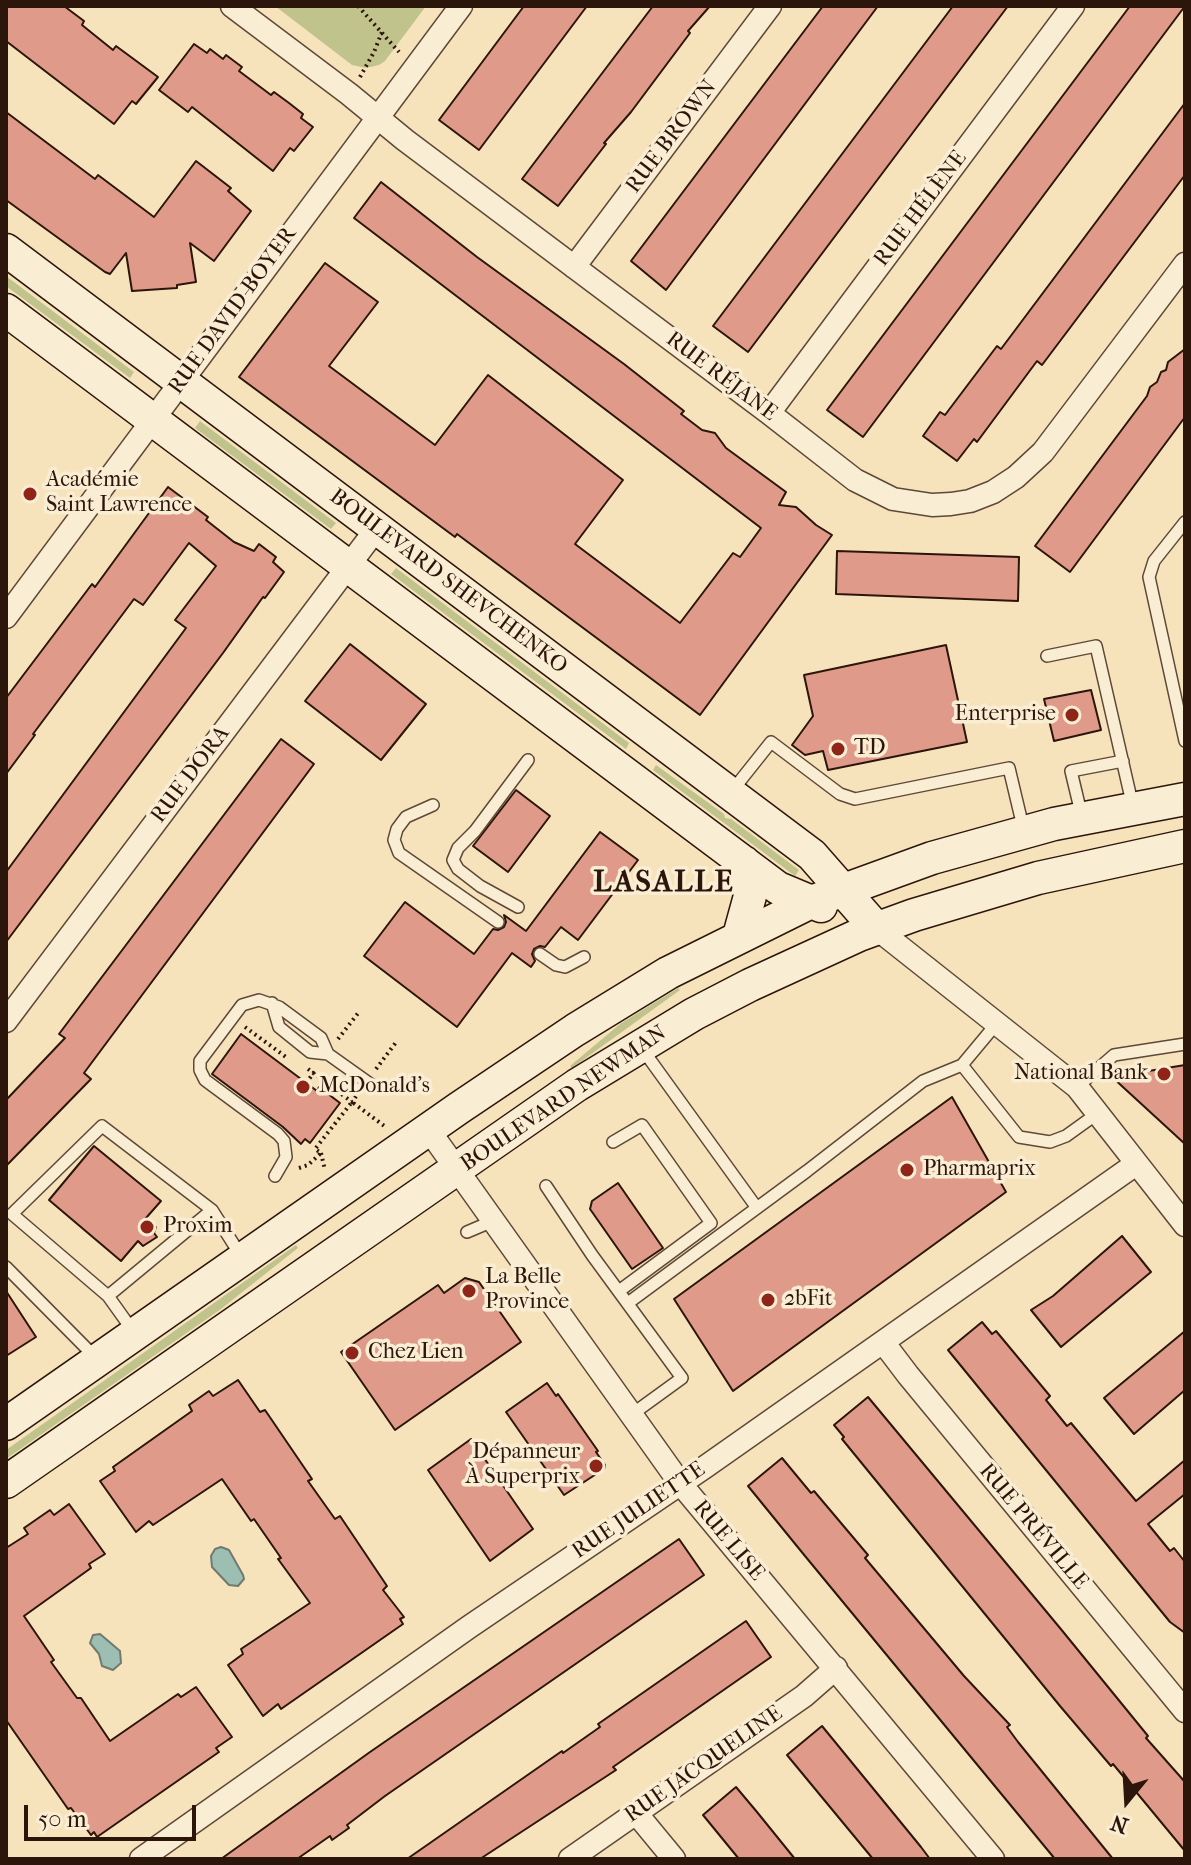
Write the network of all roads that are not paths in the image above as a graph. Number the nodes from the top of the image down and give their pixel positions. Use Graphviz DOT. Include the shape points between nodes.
graph roads {
  1 [pos="232,6"];
  2 [pos="461,6"];
  3 [pos="770,6"];
  4 [pos="1073,6"];
  5 [pos="377,117"];
  6 [pos="6,250"];
  7 [pos="1185,264"];
  8 [pos="574,267"];
  9 [pos="6,310"];
  10 [pos="181,382"];
  11 [pos="769,413"];
  12 [pos="153,420"];
  13 [pos="1185,522"];
  14 [pos="377,528"];
  15 [pos="348,566"];
  16 [pos="6,617"];
  17 [pos="1047,656"];
  18 [pos="1185,741"];
  19 [pos="528,760"];
  20 [pos="1123,761"];
  21 [pos="730,793"];
  22 [pos="1185,799"];
  23 [pos="433,805"];
  24 [pos="1134,808"];
  25 [pos="1082,818"];
  26 [pos="1025,831"];
  27 [pos="1185,846"];
  28 [pos="744,862"];
  29 [pos="843,889"];
  30 [pos="811,902"];
  31 [pos="518,907"];
  32 [pos="498,922"];
  33 [pos="876,928"];
  34 [pos="739,936"];
  35 [pos="540,954"];
  36 [pos="584,957"];
  37 [pos="272,1003"];
  38 [pos="6,1021"];
  39 [pos="998,1023"];
  40 [pos="1185,1044"];
  41 [pos="640,1046"];
  42 [pos="328,1054"];
  43 [pos="962,1065"];
  44 [pos="408,1087"];
  45 [pos="1077,1087"];
  46 [pos="1099,1113"];
  47 [pos="428,1129"];
  48 [pos="613,1142"];
  49 [pos="1136,1164"];
  50 [pos="457,1170"];
  51 [pos="275,1176"];
  52 [pos="546,1186"];
  53 [pos="757,1208"];
  54 [pos="212,1210"];
  55 [pos="9,1218"];
  56 [pos="493,1221"];
  57 [pos="1185,1225"];
  58 [pos="467,1232"];
  59 [pos="243,1260"];
  60 [pos="6,1267"];
  61 [pos="619,1291"];
  62 [pos="108,1296"];
  63 [pos="628,1303"];
  64 [pos="135,1335"];
  65 [pos="883,1342"];
  66 [pos="98,1360"];
  67 [pos="631,1415"];
  68 [pos="8,1419"];
  69 [pos="6,1482"];
  70 [pos="680,1483"];
  71 [pos="836,1668"];
  72 [pos="1185,1711"];
  73 [pos="636,1813"];
  74 [pos="141,1859"];
  75 [pos="570,1859"];
  76 [pos="674,1859"];
  77 [pos="993,1859"];
  1 -- 5 [label="street, RUE RÉJANE"];
  2 -- 5 [label="street, RUE DAVID-BOYER"];
  3 -- 8 [label="street, RUE BROWN"];
  4 -- 11 [label="street, RUE HÉLÈNE"];
  5 -- 8 [label="street, RUE RÉJANE"];
  5 -- 10 [label="street, RUE DAVID-BOYER"];
  6 -- 10 [label="main road, BOULEVARD SHEVCHENKO"];
  7 -- 11 [label="street, RUE RÉJANE" via="1043,452 1016,477 970,501 932,505 874,491"];
  8 -- 11 [label="street, RUE RÉJANE"];
  9 -- 12 [label="main road, BOULEVARD SHEVCHENKO"];
  10 -- 12 [label="street, RUE DAVID-BOYER"];
  10 -- 14 [label="main road, BOULEVARD SHEVCHENKO"];
  12 -- 15 [label="main road, BOULEVARD SHEVCHENKO"];
  12 -- 16 [label="street, RUE DAVID-BOYER"];
  13 -- 18 [label="lane" via="1154,561 1149,577"];
  14 -- 15 [label="street, RUE DORA"];
  14 -- 21 [label="main road, BOULEVARD SHEVCHENKO"];
  15 -- 28 [label="main road, BOULEVARD SHEVCHENKO"];
  15 -- 38 [label="street, RUE DORA"];
  17 -- 20 [label="lane" via="1096,646"];
  19 -- 31 [label="lane" via="453,860 480,886"];
  20 -- 24 [label="lane"];
  20 -- 25 [label="lane" via="1071,771"];
  21 -- 26 [label="lane" via="771,742 840,794 855,799 1009,768"];
  21 -- 29 [label="main road, BOULEVARD SHEVCHENKO" via="812,855"];
  22 -- 24 [label="main road"];
  23 -- 32 [label="lane" via="406,817 397,829 399,853"];
  24 -- 25 [label="main road"];
  25 -- 26 [label="main road"];
  26 -- 29 [label="main road"];
  27 -- 33 [label="main road, BOULEVARD NEWMAN" via="1001,888"];
  28 -- 30 [label="main road, BOULEVARD SHEVCHENKO" via="778,888"];
  28 -- 34 [label="main road" via="750,896"];
  29 -- 30 [label="main road"];
  29 -- 33 [label="main road, BOULEVARD SHEVCHENKO"];
  30 -- 33 [label="main road, BOULEVARD SHEVCHENKO"];
  30 -- 34 [label="main road"];
  33 -- 39 [label="street, BOULEVARD SHEVCHENKO"];
  33 -- 41 [label="main road, BOULEVARD NEWMAN" via="750,985"];
  34 -- 47 [label="main road" via="609,1009"];
  35 -- 36 [label="lane" via="565,967"];
  37 -- 42 [label="lane" via="321,1038"];
  37 -- 42 [label="lane" via="284,1032 310,1052"];
  37 -- 51 [label="lane" via="242,1005 199,1065 205,1080 281,1137 286,1157"];
  39 -- 43 [label="lane"];
  39 -- 45 [label="street, BOULEVARD SHEVCHENKO"];
  40 -- 45 [label="lane" via="1114,1055"];
  41 -- 50 [label="main road, BOULEVARD NEWMAN"];
  41 -- 53 [label="lane"];
  42 -- 44 [label="lane" via="373,1086"];
  43 -- 46 [label="lane" via="1019,1137 1050,1142"];
  43 -- 53 [label="lane" via="923,1081"];
  45 -- 46 [label="street, BOULEVARD SHEVCHENKO"];
  46 -- 49 [label="street, BOULEVARD SHEVCHENKO"];
  47 -- 50 [label="street, RUE LISE"];
  47 -- 59 [label="main road"];
  48 -- 61 [label="lane" via="642,1125 711,1223"];
  49 -- 57 [label="street, BOULEVARD SHEVCHENKO"];
  49 -- 65 [label="street, RUE JULIETTE"];
  50 -- 56 [label="street, RUE LISE"];
  50 -- 69 [label="main road, BOULEVARD NEWMAN"];
  52 -- 61 [label="lane"];
  53 -- 63 [label="lane"];
  54 -- 55 [label="lane" via="102,1126"];
  54 -- 59 [label="lane"];
  54 -- 62 [label="lane"];
  55 -- 62 [label="lane"];
  56 -- 58 [label="lane"];
  56 -- 67 [label="street, RUE LISE"];
  59 -- 64 [label="main road"];
  60 -- 66 [label="lane"];
  61 -- 63 [label="lane"];
  62 -- 64 [label="lane"];
  63 -- 67 [label="lane" via="682,1378"];
  64 -- 66 [label="main road"];
  65 -- 70 [label="street, RUE JULIETTE"];
  65 -- 72 [label="street, RUE PRÉVILLE"];
  66 -- 68 [label="main road"];
  67 -- 70 [label="street, RUE LISE"];
  70 -- 71 [label="street, RUE LISE"];
  70 -- 74 [label="street, RUE JULIETTE"];
  71 -- 73 [label="street, RUE JACQUELINE"];
  71 -- 77 [label="street, RUE LISE"];
  73 -- 75 [label="street, RUE JACQUELINE"];
  73 -- 76 [label="street"];
}
